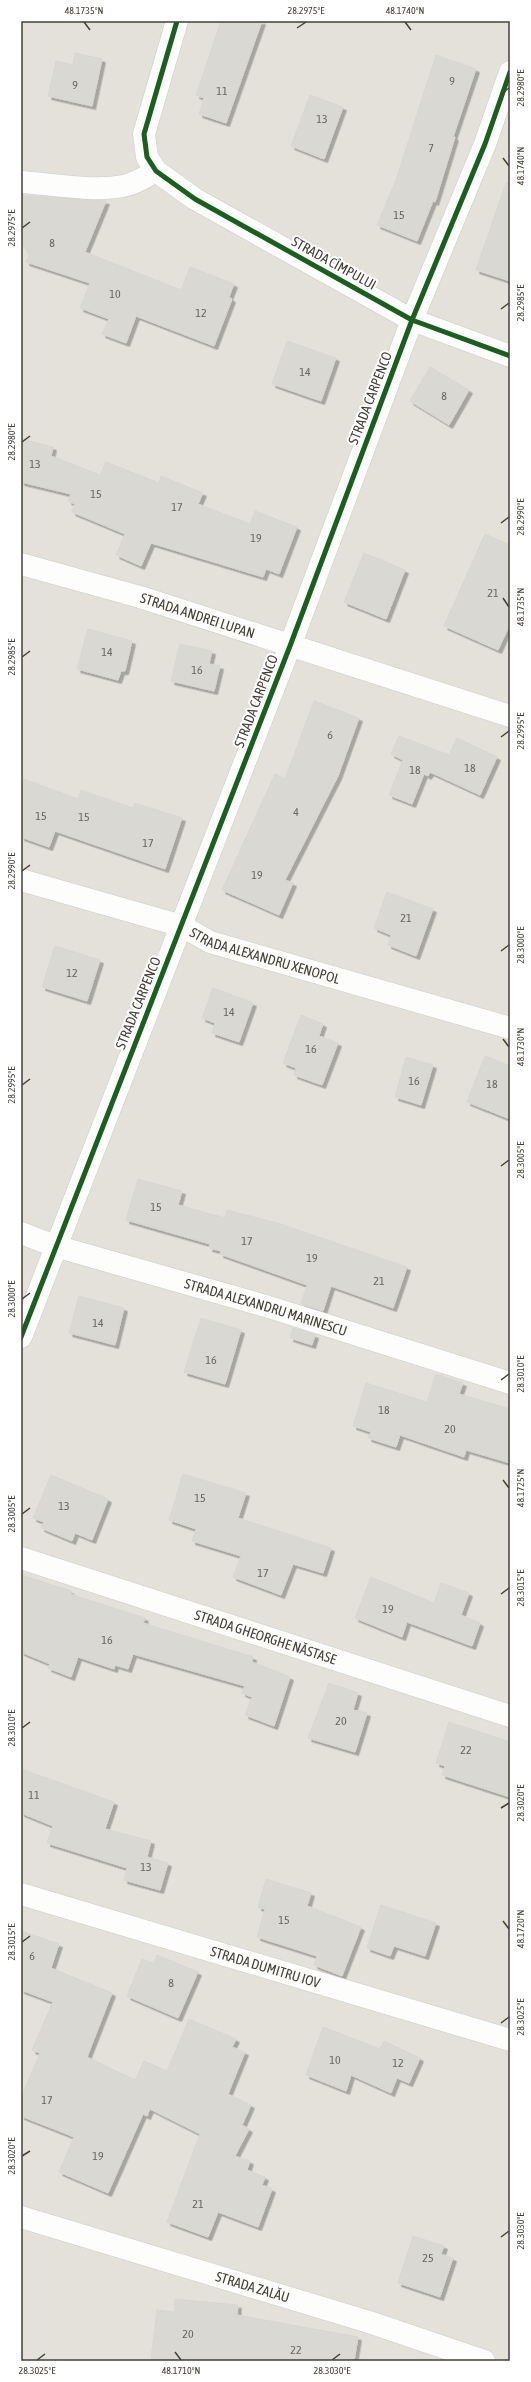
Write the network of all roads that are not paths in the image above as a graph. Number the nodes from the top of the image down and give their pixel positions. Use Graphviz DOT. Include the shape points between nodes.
graph roads {
  1 [pos="178,21"];
  2 [pos="510,72"];
  3 [pos="156,171"];
  4 [pos="21,182"];
  5 [pos="412,320"];
  6 [pos="510,356"];
  7 [pos="21,564"];
  8 [pos="290,646"];
  9 [pos="510,716"];
  10 [pos="21,880"];
  11 [pos="182,926"];
  12 [pos="510,1028"];
  13 [pos="21,1233"];
  14 [pos="55,1246"];
  15 [pos="21,1337"];
  16 [pos="510,1383"];
  17 [pos="21,1558"];
  18 [pos="510,1716"];
  19 [pos="21,1894"];
  20 [pos="510,2040"];
  21 [pos="21,2217"];
  22 [pos="484,2361"];
  1 -- 3 [label="street" via="144,134 147,156"];
  2 -- 5 [label="street, STRADA CARPENCO" via="485,144"];
  3 -- 4 [label="street" via="122,186"];
  3 -- 5 [label="street, STRADA CÎMPULUI" via="195,199"];
  5 -- 6 [label="street, STRADA CÎMPULUI"];
  5 -- 8 [label="street, STRADA CARPENCO"];
  7 -- 8 [label="street, STRADA ANDREI LUPAN" via="140,597"];
  8 -- 9 [label="street, STRADA ANDREI LUPAN"];
  8 -- 11 [label="street, STRADA CARPENCO"];
  10 -- 11 [label="street, STRADA ALEXANDRU XENOPOL"];
  11 -- 12 [label="street, STRADA ALEXANDRU XENOPOL" via="210,942"];
  11 -- 14 [label="street, STRADA CARPENCO"];
  13 -- 14 [label="street, STRADA ALEXANDRU MARINESCU"];
  14 -- 15 [label="street, STRADA CARPENCO"];
  14 -- 16 [label="street, STRADA ALEXANDRU MARINESCU" via="270,1307"];
  17 -- 18 [label="street, STRADA GHEORGHE NĂSTASE"];
  19 -- 20 [label="street, STRADA DUMITRU IOV"];
  21 -- 22 [label="street, STRADA ZALĂU" via="369,2322"];
}
